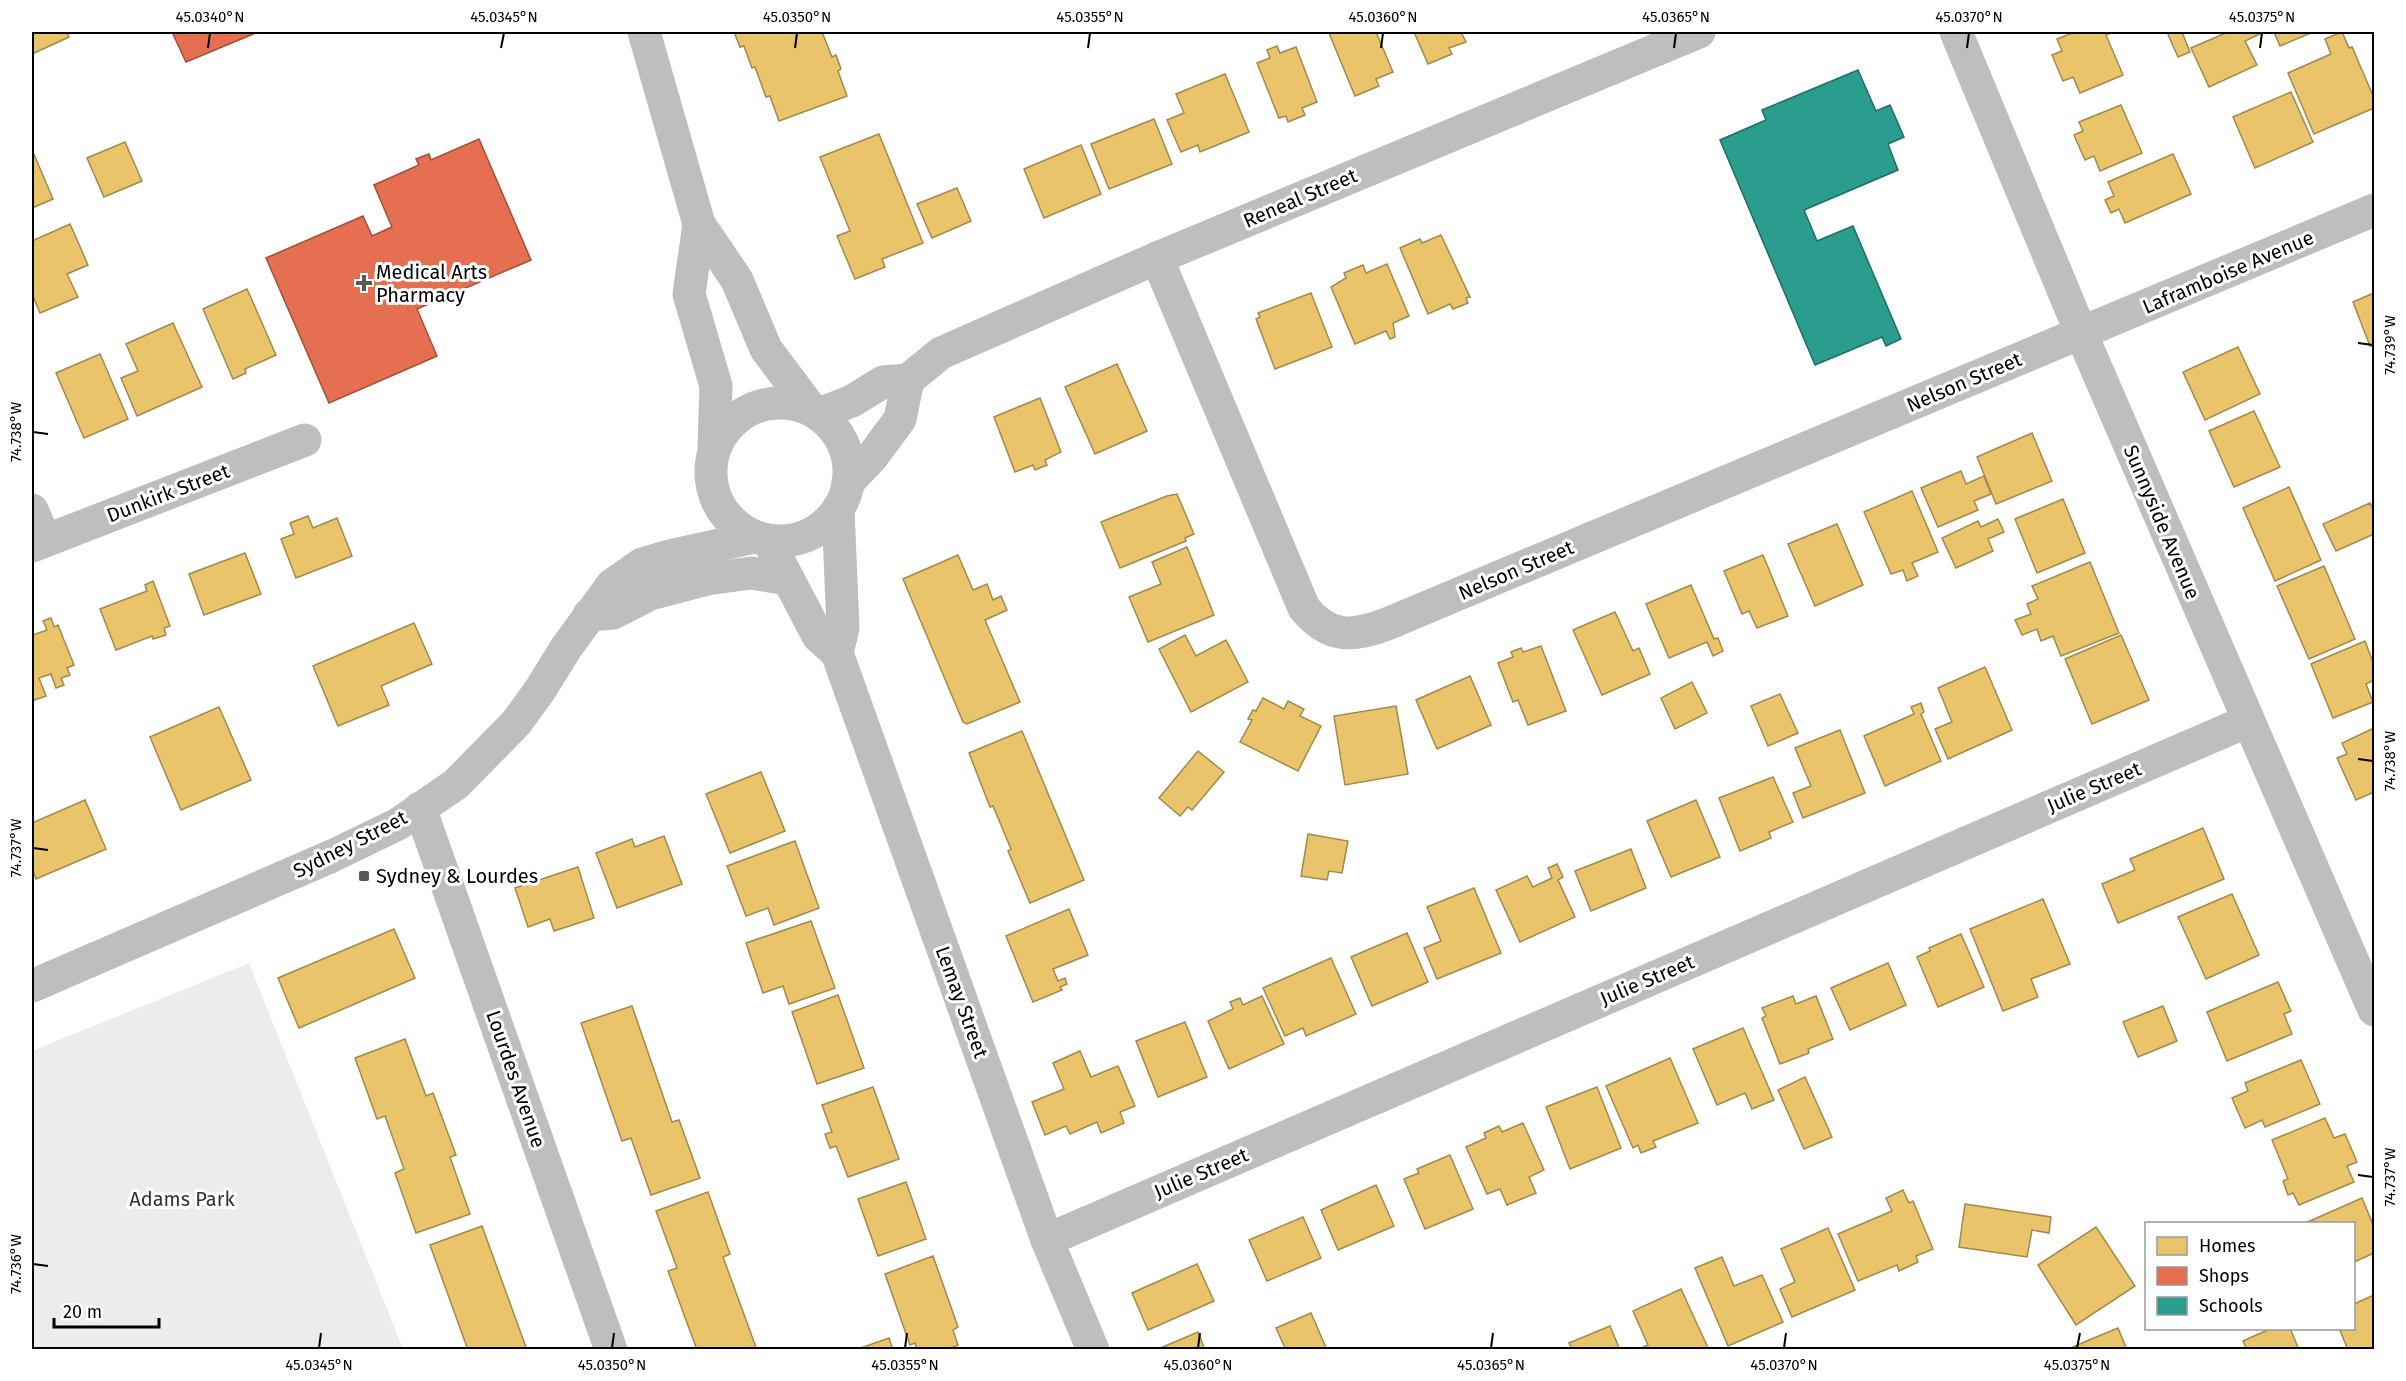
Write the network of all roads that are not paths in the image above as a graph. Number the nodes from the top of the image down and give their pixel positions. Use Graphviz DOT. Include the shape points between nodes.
graph roads {
  1 [pos="644,32"];
  2 [pos="1699,32"];
  3 [pos="1956,32"];
  4 [pos="2374,210"];
  5 [pos="699,224"];
  6 [pos="1157,258"];
  7 [pos="2081,333"];
  8 [pos="908,380"];
  9 [pos="815,412"];
  10 [pos="305,440"];
  11 [pos="714,447"];
  12 [pos="843,496"];
  13 [pos="32,510"];
  14 [pos="761,539"];
  15 [pos="38,543"];
  16 [pos="788,579"];
  17 [pos="590,615"];
  18 [pos="837,653"];
  19 [pos="2248,721"];
  20 [pos="420,808"];
  21 [pos="32,986"];
  22 [pos="2374,1010"];
  23 [pos="1047,1240"];
  24 [pos="611,1350"];
  25 [pos="1093,1350"];
  1 -- 5 [label="street"];
  2 -- 6 [label="street, Reneal Street"];
  3 -- 7 [label="street, Sunnyside Avenue"];
  4 -- 7 [label="street, Laframboise Avenue"];
  5 -- 9 [label="street" via="737,280 766,349"];
  5 -- 11 [label="street" via="689,294 716,386"];
  6 -- 7 [label="street, Nelson Street" via="1304,608 1326,628 1349,634 1364,633"];
  6 -- 8 [label="street, Reneal Street" via="941,353"];
  7 -- 19 [label="street, Sunnyside Avenue"];
  8 -- 9 [label="street" via="883,382 852,401"];
  8 -- 12 [label="street" via="900,419"];
  9 -- 11 [label="street" via="783,402 754,407 730,423"];
  9 -- 12 [label="street" via="842,439 847,453"];
  10 -- 15 [label="street, Dunkirk Street"];
  11 -- 14 [label="street" via="710,476 718,504 737,526"];
  12 -- 14 [label="street" via="818,530 805,537"];
  12 -- 18 [label="street" via="843,627"];
  13 -- 15 [label="street"];
  14 -- 16 [label="street, Lemay Street"];
  14 -- 17 [label="street, Sydney Street" via="642,564 612,585"];
  16 -- 17 [label="street" via="751,573 707,579 650,594 613,613"];
  16 -- 18 [label="street, Lemay Street" via="818,636"];
  17 -- 20 [label="street, Sydney Street" via="516,723 456,784"];
  18 -- 23 [label="street, Lemay Street"];
  19 -- 22 [label="street, Sunnyside Avenue"];
  19 -- 23 [label="street, Julie Street"];
  20 -- 21 [label="street, Sydney Street" via="398,824 332,856"];
  20 -- 24 [label="street, Lourdes Avenue"];
  23 -- 25 [label="street, Lemay Street"];
}
